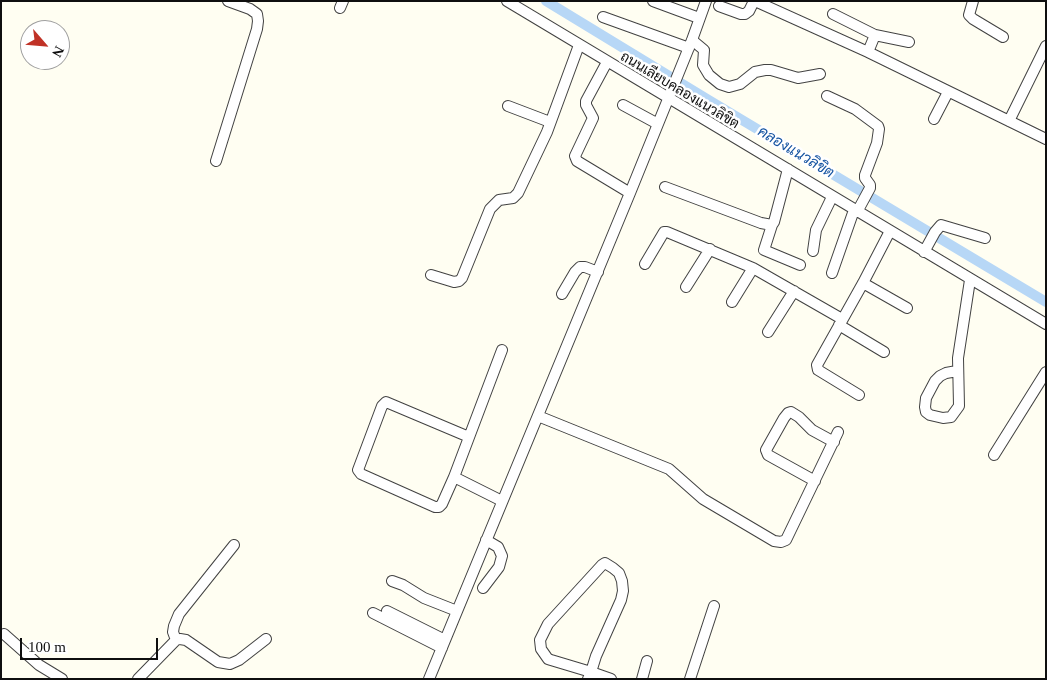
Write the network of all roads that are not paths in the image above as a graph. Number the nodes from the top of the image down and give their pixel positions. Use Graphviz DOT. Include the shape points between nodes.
graph roads {
  1 [pos="228,1"];
  2 [pos="507,1"];
  3 [pos="653,1"];
  4 [pos="706,1"];
  5 [pos="754,1"];
  6 [pos="973,1"];
  7 [pos="719,6"];
  8 [pos="833,14"];
  9 [pos="603,17"];
  10 [pos="699,18"];
  11 [pos="875,35"];
  12 [pos="1003,36"];
  13 [pos="909,42"];
  14 [pos="690,44"];
  15 [pos="579,45"];
  16 [pos="1046,46"];
  17 [pos="868,52"];
  18 [pos="607,62"];
  19 [pos="820,74"];
  20 [pos="948,92"];
  21 [pos="827,96"];
  22 [pos="668,99"];
  23 [pos="623,105"];
  24 [pos="508,106"];
  25 [pos="934,119"];
  26 [pos="1009,121"];
  27 [pos="550,122"];
  28 [pos="658,124"];
  29 [pos="1046,139"];
  30 [pos="216,162"];
  31 [pos="788,169"];
  32 [pos="664,187"];
  33 [pos="630,194"];
  34 [pos="832,197"];
  35 [pos="857,209"];
  36 [pos="772,225"];
  37 [pos="890,232"];
  38 [pos="985,238"];
  39 [pos="926,248"];
  40 [pos="710,250"];
  41 [pos="813,250"];
  42 [pos="645,264"];
  43 [pos="800,265"];
  44 [pos="753,268"];
  45 [pos="598,272"];
  46 [pos="832,273"];
  47 [pos="431,275"];
  48 [pos="970,280"];
  49 [pos="863,283"];
  50 [pos="686,287"];
  51 [pos="794,291"];
  52 [pos="562,294"];
  53 [pos="732,302"];
  54 [pos="907,308"];
  55 [pos="840,322"];
  56 [pos="1046,324"];
  57 [pos="768,332"];
  58 [pos="502,350"];
  59 [pos="884,352"];
  60 [pos="957,371"];
  61 [pos="1046,372"];
  62 [pos="860,395"];
  63 [pos="538,416"];
  64 [pos="838,432"];
  65 [pos="469,437"];
  66 [pos="834,442"];
  67 [pos="994,455"];
  68 [pos="454,477"];
  69 [pos="815,481"];
  70 [pos="502,501"];
  71 [pos="486,540"];
  72 [pos="234,545"];
  73 [pos="392,581"];
  74 [pos="483,588"];
  75 [pos="714,606"];
  76 [pos="387,611"];
  77 [pos="457,611"];
  78 [pos="372,613"];
  79 [pos="4,634"];
  80 [pos="266,639"];
  81 [pos="176,640"];
  82 [pos="444,644"];
  83 [pos="647,661"];
  84 [pos="47,675"];
  85 [pos="590,676"];
  86 [pos="62,679"];
  87 [pos="138,679"];
  88 [pos="429,679"];
  89 [pos="611,679"];
  90 [pos="642,679"];
  91 [pos="690,679"];
  1 -- 30 [label="street" via="250,9 258,22"];
  2 -- 15 [label="street, ถนนเลียบคลองแนวลิขิต"];
  3 -- 10 [label="street"];
  4 -- 10 [label="street"];
  5 -- 7 [label="street" via="746,14"];
  5 -- 17 [label="street"];
  6 -- 12 [label="street" via="969,14 972,19"];
  8 -- 11 [label="street"];
  9 -- 14 [label="street"];
  10 -- 14 [label="street"];
  11 -- 13 [label="street"];
  11 -- 17 [label="street"];
  14 -- 19 [label="street" via="704,50 703,65 708,75 728,87 765,70 798,78"];
  14 -- 22 [label="street"];
  15 -- 18 [label="street, ถนนเลียบคลองแนวลิขิต"];
  15 -- 27 [label="street"];
  16 -- 26 [label="street"];
  17 -- 20 [label="street"];
  18 -- 22 [label="street, ถนนเลียบคลองแนวลิขิต"];
  18 -- 33 [label="street" via="586,101 593,118 575,156"];
  20 -- 25 [label="street"];
  20 -- 26 [label="street"];
  21 -- 35 [label="street" via="856,109 879,129 865,175 870,185"];
  22 -- 28 [label="street"];
  22 -- 31 [label="street, ถนนเลียบคลองแนวลิขิต"];
  23 -- 28 [label="street"];
  24 -- 27 [label="street"];
  26 -- 29 [label="street"];
  27 -- 47 [label="street" via="518,194 499,200 490,209 462,278 454,282"];
  28 -- 33 [label="street"];
  31 -- 34 [label="street, ถนนเลียบคลองแนวลิขิต"];
  31 -- 36 [label="street"];
  32 -- 36 [label="street" via="760,224"];
  33 -- 45 [label="street"];
  34 -- 35 [label="street, ถนนเลียบคลองแนวลิขิต"];
  34 -- 41 [label="street" via="816,230"];
  35 -- 37 [label="street, ถนนเลียบคลองแนวลิขิต"];
  35 -- 46 [label="street"];
  36 -- 43 [label="street" via="764,250"];
  37 -- 39 [label="street, ถนนเลียบคลองแนวลิขิต"];
  37 -- 49 [label="street"];
  38 -- 39 [label="street" via="945,225 938,227"];
  39 -- 48 [label="street, ถนนเลียบคลองแนวลิขิต"];
  40 -- 42 [label="street" via="664,232"];
  40 -- 44 [label="street"];
  40 -- 50 [label="street"];
  44 -- 51 [label="street"];
  44 -- 53 [label="street"];
  45 -- 52 [label="street" via="580,267"];
  45 -- 63 [label="street"];
  48 -- 56 [label="street, ถนนเลียบคลองแนวลิขิต"];
  48 -- 60 [label="street"];
  49 -- 54 [label="street"];
  49 -- 55 [label="street"];
  51 -- 55 [label="street"];
  51 -- 57 [label="street"];
  55 -- 59 [label="street"];
  55 -- 62 [label="street" via="816,368"];
  58 -- 65 [label="street"];
  60 -- 60 [label="street" via="946,373 935,381 926,398 926,412 930,415 943,418 956,412 960,398"];
  61 -- 67 [label="street"];
  63 -- 69 [label="street" via="669,469 695,494 774,541 786,540"];
  63 -- 70 [label="street"];
  64 -- 66 [label="street"];
  65 -- 68 [label="street"];
  65 -- 68 [label="street" via="386,402 358,470 435,507 442,504"];
  66 -- 69 [label="street"];
  66 -- 69 [label="street" via="812,430 791,412 784,418 766,450"];
  68 -- 70 [label="street"];
  70 -- 71 [label="street"];
  71 -- 74 [label="street" via="498,547 502,556 499,567"];
  71 -- 77 [label="street"];
  72 -- 81 [label="street" via="179,614 173,632"];
  73 -- 77 [label="street"];
  75 -- 91 [label="street"];
  76 -- 82 [label="street"];
  77 -- 82 [label="street"];
  78 -- 82 [label="street"];
  79 -- 84 [label="street"];
  80 -- 81 [label="street" via="230,664 218,662 186,640"];
  81 -- 87 [label="street"];
  82 -- 88 [label="street"];
  83 -- 90 [label="street"];
  84 -- 86 [label="street"];
  85 -- 85 [label="street" via="548,659 541,649 540,640 548,624 605,563 619,573 623,591"];
  85 -- 89 [label="street"];
}
